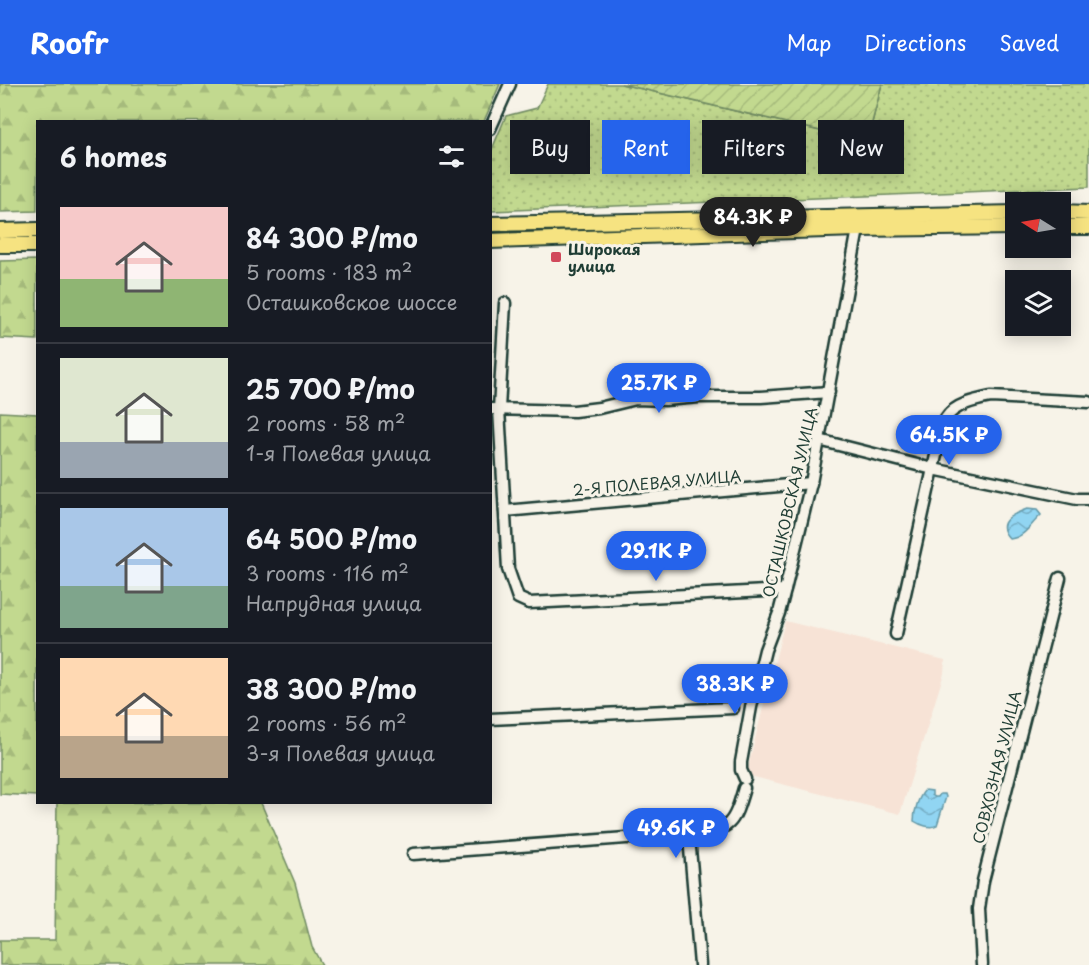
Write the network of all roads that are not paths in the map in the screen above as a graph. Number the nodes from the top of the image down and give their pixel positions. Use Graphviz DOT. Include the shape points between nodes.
graph roads {
  1 [pos="510,84"];
  2 [pos="492,124"];
  3 [pos="1071,212"];
  4 [pos="1005,213"];
  5 [pos="1089,213"];
  6 [pos="492,224"];
  7 [pos="1005,227"];
  8 [pos="1071,227"];
  9 [pos="1089,227"];
  10 [pos="858,229"];
  11 [pos="36,230"];
  12 [pos="0,231"];
  13 [pos="492,241"];
  14 [pos="0,245"];
  15 [pos="36,245"];
  16 [pos="505,303"];
  17 [pos="829,392"];
  18 [pos="1089,402"];
  19 [pos="495,409"];
  20 [pos="819,440"];
  21 [pos="933,469"];
  22 [pos="811,483"];
  23 [pos="1089,499"];
  24 [pos="505,511"];
  25 [pos="1060,578"];
  26 [pos="785,590"];
  27 [pos="896,634"];
  28 [pos="733,708"];
  29 [pos="492,719"];
  30 [pos="689,837"];
  31 [pos="413,854"];
  32 [pos="700,965"];
  33 [pos="982,965"];
  1 -- 2 [label="street"];
  3 -- 5 [label="main road"];
  4 -- 6 [label="main road"];
  7 -- 10 [label="main road"];
  8 -- 9 [label="main road"];
  10 -- 13 [label="main road"];
  10 -- 17 [label="street, ОСТАШКОВСКАЯ УЛИЦА"];
  11 -- 12 [label="main road"];
  14 -- 15 [label="main road"];
  16 -- 19 [label="street"];
  17 -- 19 [label="street" via="636,399 574,411"];
  17 -- 20 [label="street, ОСТАШКОВСКАЯ УЛИЦА"];
  18 -- 21 [label="street" via="991,397 957,408 947,417"];
  19 -- 24 [label="street"];
  20 -- 21 [label="street"];
  20 -- 22 [label="street, ОСТАШКОВСКАЯ УЛИЦА"];
  21 -- 23 [label="street"];
  21 -- 27 [label="street"];
  22 -- 24 [label="street, 2-Я ПОЛЕВАЯ УЛИЦА"];
  22 -- 26 [label="street, ОСТАШКОВСКАЯ УЛИЦА"];
  24 -- 26 [label="street" via="508,569 518,598 528,603"];
  25 -- 33 [label="street, СОВХОЗНАЯ УЛИЦА" via="983,881 979,909"];
  26 -- 30 [label="street, ОСТАШКОВСКАЯ УЛИЦА" via="751,707 741,762 745,783 737,813 721,829"];
  28 -- 29 [label="street"];
  30 -- 31 [label="street, ОСТАШКОВСКАЯ УЛИЦА"];
  30 -- 32 [label="street"];
}
